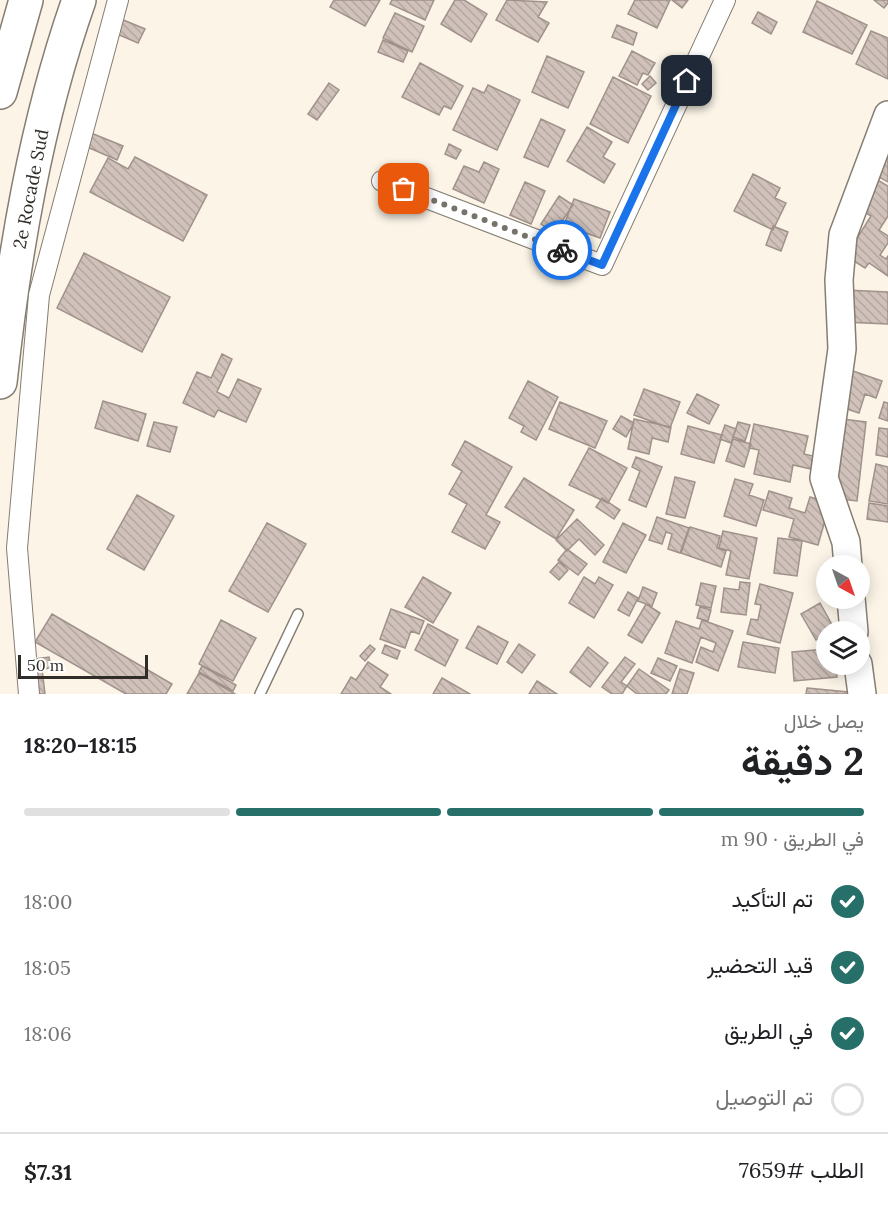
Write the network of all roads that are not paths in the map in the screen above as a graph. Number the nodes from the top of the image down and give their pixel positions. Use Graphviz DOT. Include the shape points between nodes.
graph roads {
  1 [pos="26,0"];
  2 [pos="79,0"];
  3 [pos="117,0"];
  4 [pos="725,0"];
  5 [pos="0,92"];
  6 [pos="888,115"];
  7 [pos="382,181"];
  8 [pos="0,382"];
  9 [pos="847,555"];
  10 [pos="298,614"];
  11 [pos="859,675"];
  12 [pos="29,694"];
  13 [pos="260,694"];
  14 [pos="862,694"];
  1 -- 5 [label="highway"];
  2 -- 8 [label="highway, 2e Rocade Sud" via="49,101 27,204"];
  3 -- 12 [label="street" via="39,295 17,548"];
  4 -- 7 [label="street" via="602,265"];
  6 -- 9 [label="street" via="843,235 839,280 842,349 824,478"];
  10 -- 13 [label="lane"];
  11 -- 14 [label="street"];
}
